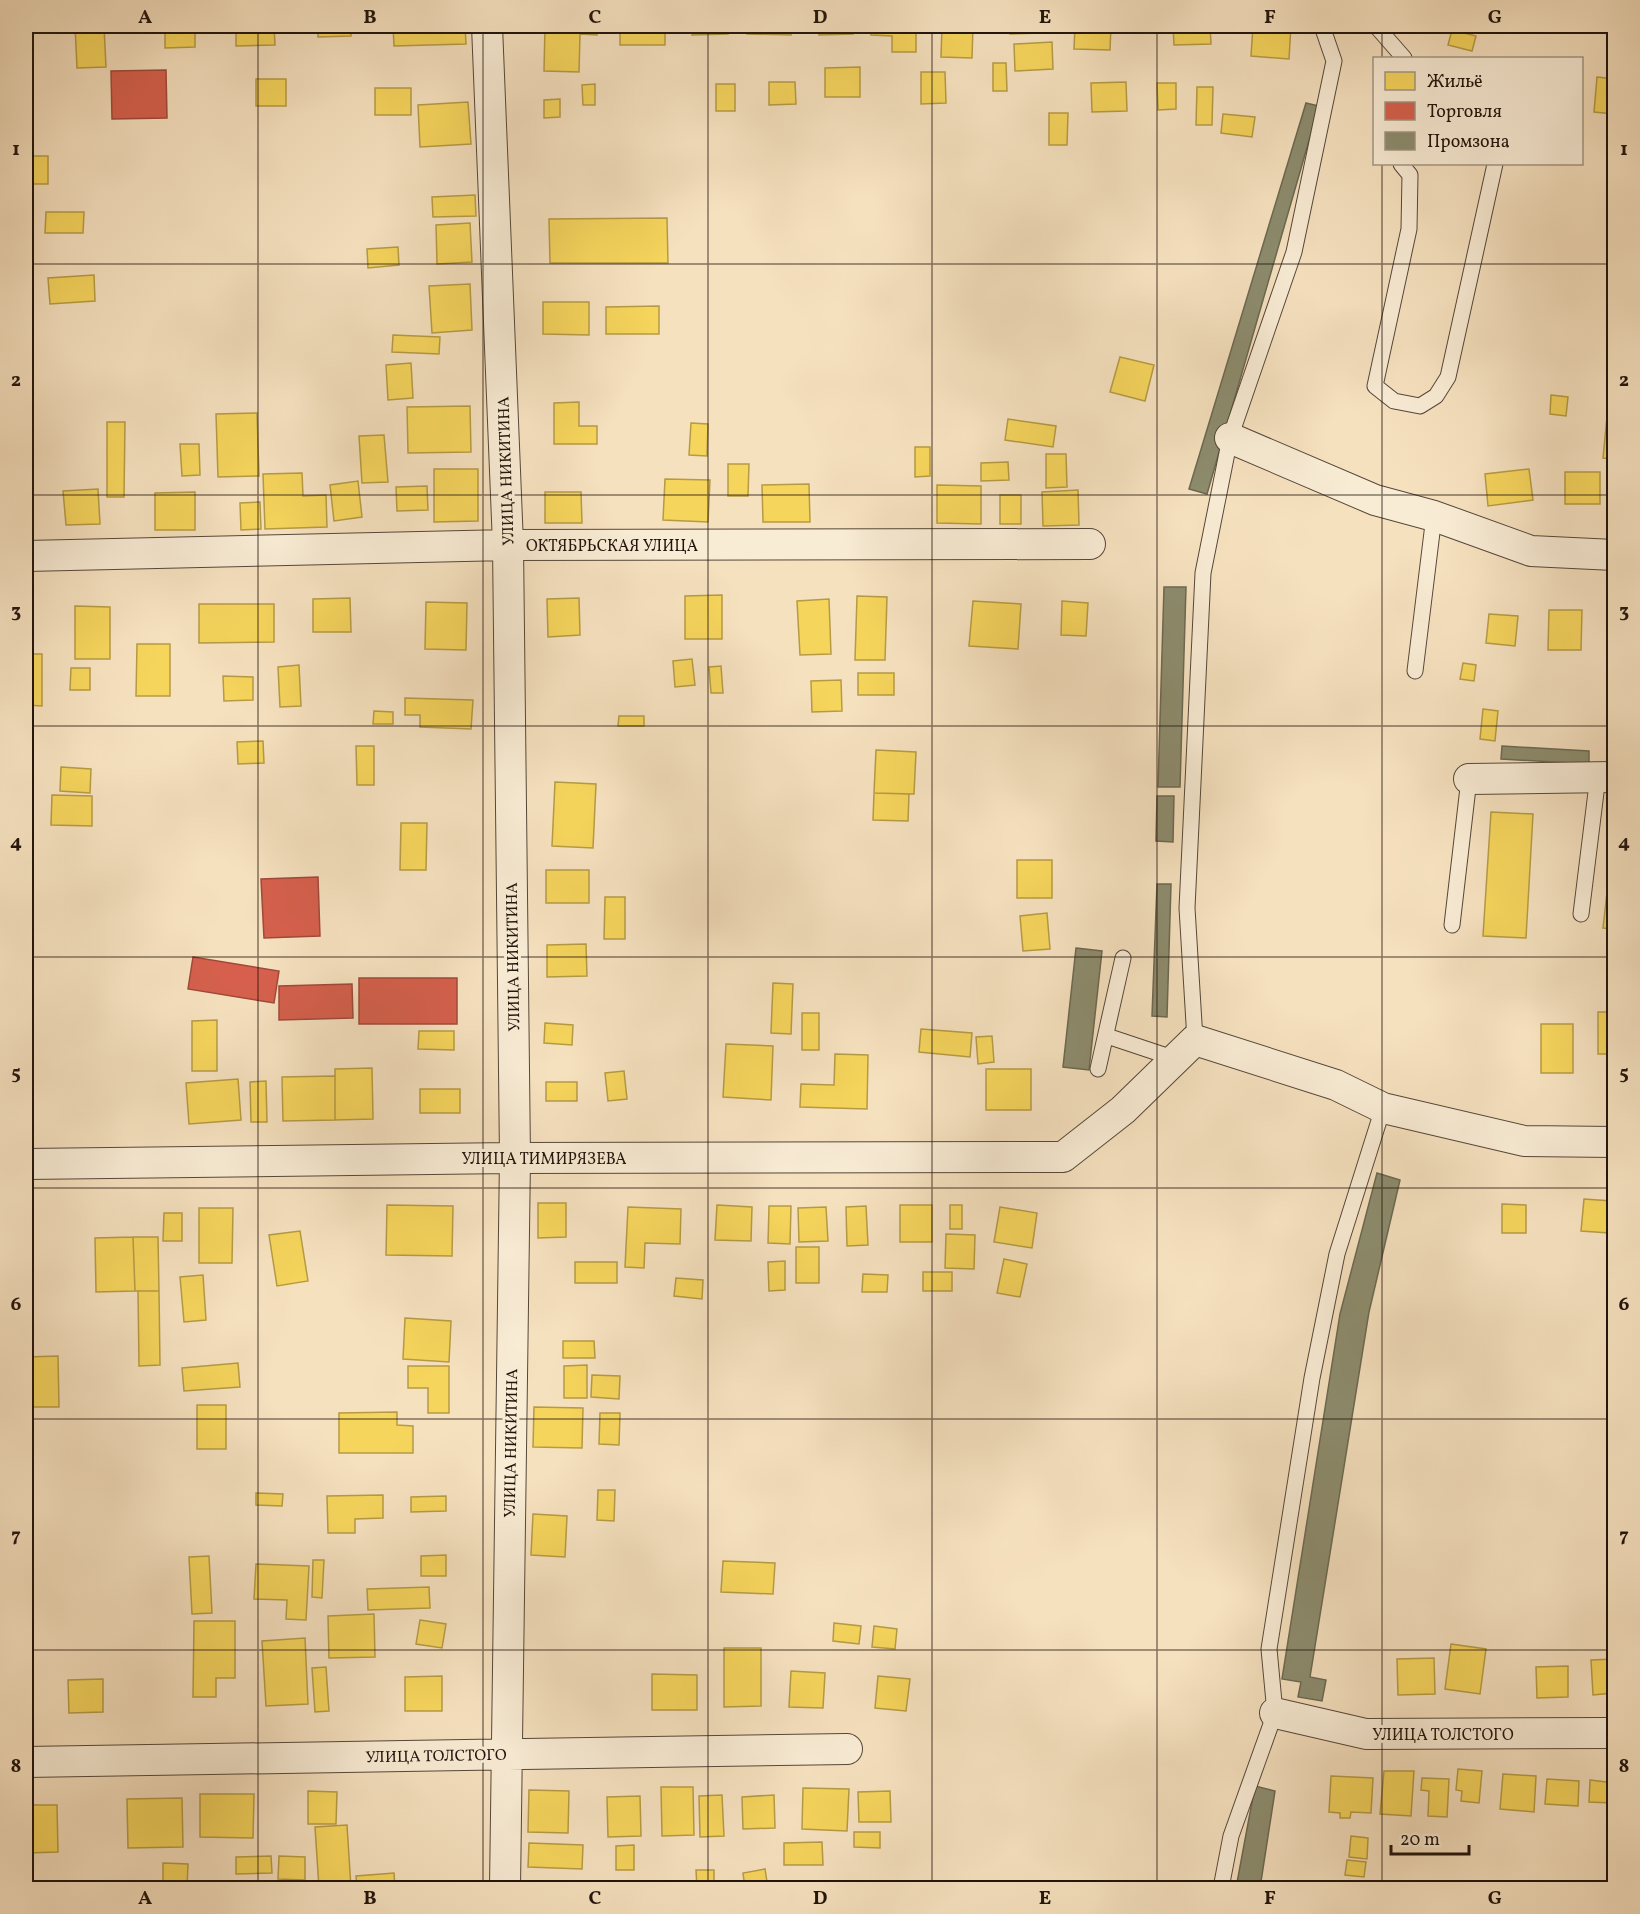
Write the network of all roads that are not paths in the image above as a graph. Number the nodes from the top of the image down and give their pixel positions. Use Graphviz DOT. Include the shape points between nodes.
graph roads {
  1 [pos="487,26"];
  2 [pos="1322,26"];
  3 [pos="1376,26"];
  4 [pos="1403,57"];
  5 [pos="1402,165"];
  6 [pos="1495,165"];
  7 [pos="1230,438"];
  8 [pos="1434,516"];
  9 [pos="1090,544"];
  10 [pos="508,545"];
  11 [pos="1614,555"];
  12 [pos="26,556"];
  13 [pos="1415,671"];
  14 [pos="1606,777"];
  15 [pos="1469,779"];
  16 [pos="1581,914"];
  17 [pos="1452,925"];
  18 [pos="1123,958"];
  19 [pos="1107,1036"];
  20 [pos="1186,1050"];
  21 [pos="1098,1069"];
  22 [pos="1383,1108"];
  23 [pos="1614,1142"];
  24 [pos="514,1158"];
  25 [pos="26,1164"];
  26 [pos="1275,1713"];
  27 [pos="1614,1733"];
  28 [pos="847,1749"];
  29 [pos="506,1754"];
  30 [pos="26,1762"];
  31 [pos="505,1888"];
  32 [pos="1221,1888"];
  1 -- 10 [label="street, УЛИЦА НИКИТИНА"];
  2 -- 7 [label="lane" via="1334,61 1294,252"];
  3 -- 4 [label="lane"];
  5 -- 6 [label="lane" via="1410,175 1409,229 1375,386 1394,401 1420,406 1436,396 1448,377"];
  7 -- 8 [label="street" via="1375,500"];
  7 -- 20 [label="lane" via="1203,573 1187,908"];
  8 -- 11 [label="street" via="1531,551"];
  8 -- 13 [label="lane"];
  9 -- 10 [label="street, ОКТЯБРЬСКАЯ УЛИЦА"];
  10 -- 12 [label="street, ОКТЯБРЬСКАЯ УЛИЦА"];
  10 -- 24 [label="street, УЛИЦА НИКИТИНА"];
  14 -- 15 [label="street"];
  14 -- 16 [label="lane"];
  15 -- 17 [label="lane"];
  18 -- 19 [label="lane"];
  19 -- 20 [label="lane"];
  19 -- 21 [label="lane"];
  20 -- 22 [label="street" via="1336,1085"];
  20 -- 24 [label="street, УЛИЦА ТИМИРЯЗЕВА" via="1123,1110 1063,1157"];
  22 -- 23 [label="street" via="1524,1140"];
  22 -- 26 [label="lane" via="1336,1254 1312,1378 1269,1649"];
  24 -- 25 [label="street, УЛИЦА ТИМИРЯЗЕВА"];
  24 -- 29 [label="street, УЛИЦА НИКИТИНА"];
  26 -- 27 [label="street, УЛИЦА ТОЛСТОГО" via="1366,1734"];
  26 -- 32 [label="lane" via="1231,1836"];
  28 -- 29 [label="street, УЛИЦА ТОЛСТОГО"];
  29 -- 30 [label="street, УЛИЦА ТОЛСТОГО"];
  29 -- 31 [label="street, УЛИЦА НИКИТИНА"];
}
